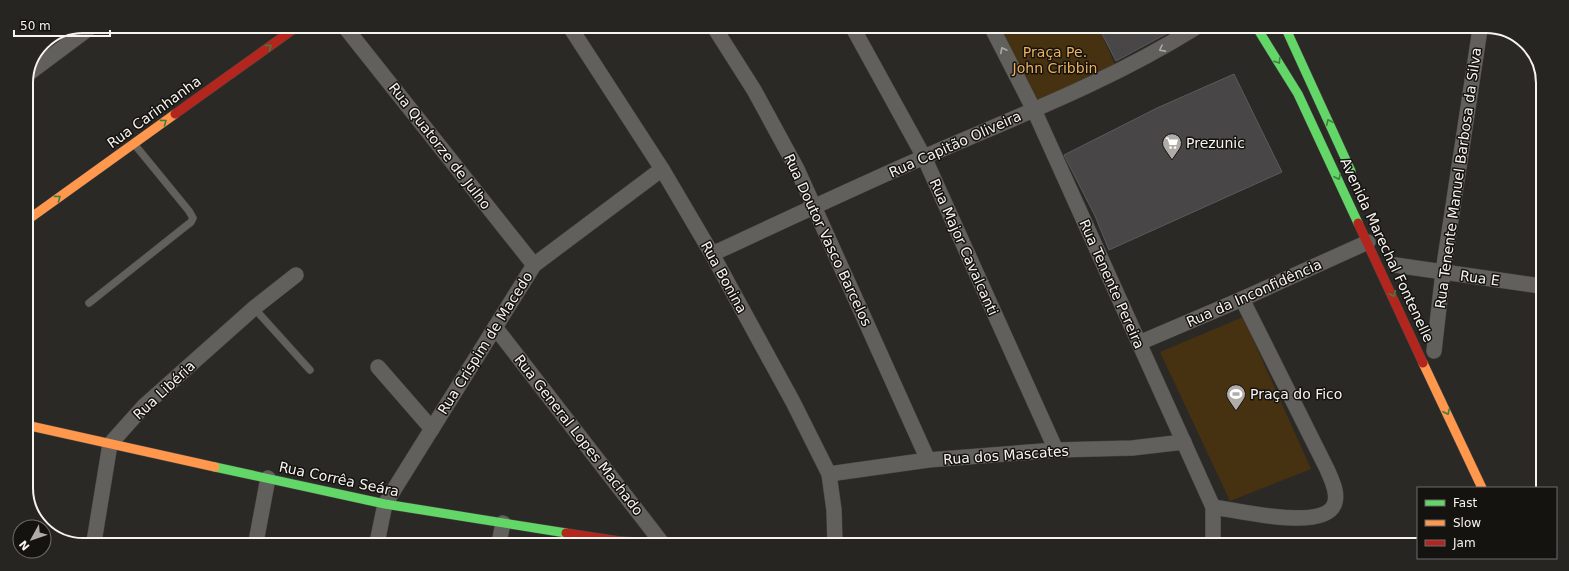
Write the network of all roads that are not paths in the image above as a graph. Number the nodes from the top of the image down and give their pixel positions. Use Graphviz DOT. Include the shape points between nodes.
graph roads {
  1 [pos="82,33"];
  2 [pos="288,33"];
  3 [pos="351,33"];
  4 [pos="574,33"];
  5 [pos="718,33"];
  6 [pos="856,33"];
  7 [pos="995,33"];
  8 [pos="1187,33"];
  9 [pos="1260,33"];
  10 [pos="1288,33"];
  11 [pos="1479,33"];
  12 [pos="36,68"];
  13 [pos="1034,110"];
  14 [pos="134,144"];
  15 [pos="924,157"];
  16 [pos="662,169"];
  17 [pos="1355,179"];
  18 [pos="814,206"];
  19 [pos="33,216"];
  20 [pos="1368,242"];
  21 [pos="712,254"];
  22 [pos="534,265"];
  23 [pos="1395,265"];
  24 [pos="1443,272"];
  25 [pos="296,275"];
  26 [pos="1536,285"];
  27 [pos="1242,299"];
  28 [pos="89,303"];
  29 [pos="254,308"];
  30 [pos="495,327"];
  31 [pos="1427,337"];
  32 [pos="1139,344"];
  33 [pos="1435,354"];
  34 [pos="378,367"];
  35 [pos="310,370"];
  36 [pos="33,427"];
  37 [pos="432,428"];
  38 [pos="1184,442"];
  39 [pos="110,444"];
  40 [pos="1056,450"];
  41 [pos="928,460"];
  42 [pos="829,474"];
  43 [pos="268,478"];
  44 [pos="1482,487"];
  45 [pos="385,504"];
  46 [pos="1214,507"];
  47 [pos="503,523"];
  48 [pos="95,538"];
  49 [pos="257,538"];
  50 [pos="378,538"];
  51 [pos="500,538"];
  52 [pos="594,538"];
  53 [pos="658,538"];
  54 [pos="835,538"];
  55 [pos="1213,538"];
  1 -- 12 [label="street"];
  14 -- 2 [label="street, Rua Carinhanha, one-way"];
  3 -- 22 [label="street, Rua Quatorze de Julho"];
  4 -- 16 [label="street, Rua Bonina"];
  5 -- 18 [label="street, Rua Doutor Vasco Barcelos" via="771,120"];
  6 -- 15 [label="street, Rua Major Cavalcanti"];
  13 -- 7 [label="street, Rua Tenente Pereira, one-way"];
  8 -- 13 [label="street, Rua Capitão Oliveira, one-way" via="1165,47"];
  9 -- 20 [label="street, Avenida Marechal Fontenelle, one-way" via="1298,94"];
  17 -- 10 [label="street, Avenida Marechal Fontenelle, one-way"];
  11 -- 24 [label="street, Rua Tenente Manuel Barbosa da Silva"];
  13 -- 15 [label="street, Rua Capitão Oliveira"];
  13 -- 32 [label="street, Rua Tenente Pereira"];
  19 -- 14 [label="street, Rua Carinhanha, one-way"];
  14 -- 28 [label="lane" via="193,218"];
  15 -- 18 [label="street, Rua Capitão Oliveira"];
  15 -- 40 [label="street, Rua Major Cavalcanti"];
  16 -- 21 [label="street, Rua Bonina"];
  16 -- 22 [label="street, Rua Crispim de Macedo"];
  18 -- 21 [label="street, Rua Capitão Oliveira"];
  18 -- 41 [label="street, Rua Doutor Vasco Barcelos"];
  20 -- 27 [label="street, Rua da Inconfidência"];
  20 -- 44 [label="street, Avenida Marechal Fontenelle, one-way"];
  21 -- 42 [label="street, Rua Bonina" via="793,402"];
  22 -- 30 [label="street, Rua Crispim de Macedo"];
  23 -- 24 [label="street, Rua E"];
  24 -- 26 [label="street, Rua E"];
  24 -- 33 [label="street, Rua Tenente Manuel Barbosa da Silva"];
  25 -- 29 [label="street, Rua Libéria"];
  27 -- 32 [label="street, Rua da Inconfidência"];
  27 -- 46 [label="street" via="1327,469 1334,488 1335,504 1327,513 1318,517 1303,518 1282,518"];
  29 -- 35 [label="lane"];
  29 -- 39 [label="street, Rua Libéria" via="144,406"];
  30 -- 37 [label="street, Rua Crispim de Macedo"];
  30 -- 53 [label="street, Rua General Lopes Machado"];
  31 -- 33 [label="street, Avenida Marechal Fontenelle"];
  32 -- 38 [label="street, Rua Tenente Pereira"];
  34 -- 37 [label="street"];
  36 -- 39 [label="street, Rua Corrêa Seára"];
  37 -- 45 [label="street, Rua Crispim de Macedo"];
  38 -- 40 [label="street, Rua dos Mascates" via="1132,448"];
  38 -- 46 [label="street, Rua Tenente Pereira"];
  39 -- 43 [label="street, Rua Corrêa Seára"];
  39 -- 48 [label="street"];
  40 -- 41 [label="street, Rua dos Mascates"];
  41 -- 42 [label="street, Rua dos Mascates"];
  42 -- 54 [label="street, Rua Bonina"];
  43 -- 45 [label="street, Rua Corrêa Seára"];
  43 -- 49 [label="street"];
  45 -- 47 [label="street, Rua Corrêa Seára"];
  45 -- 50 [label="street, Rua Crispim de Macedo"];
  46 -- 55 [label="street, Rua Tenente Pereira"];
  47 -- 51 [label="street"];
  47 -- 52 [label="street, Rua Corrêa Seára"];
}
